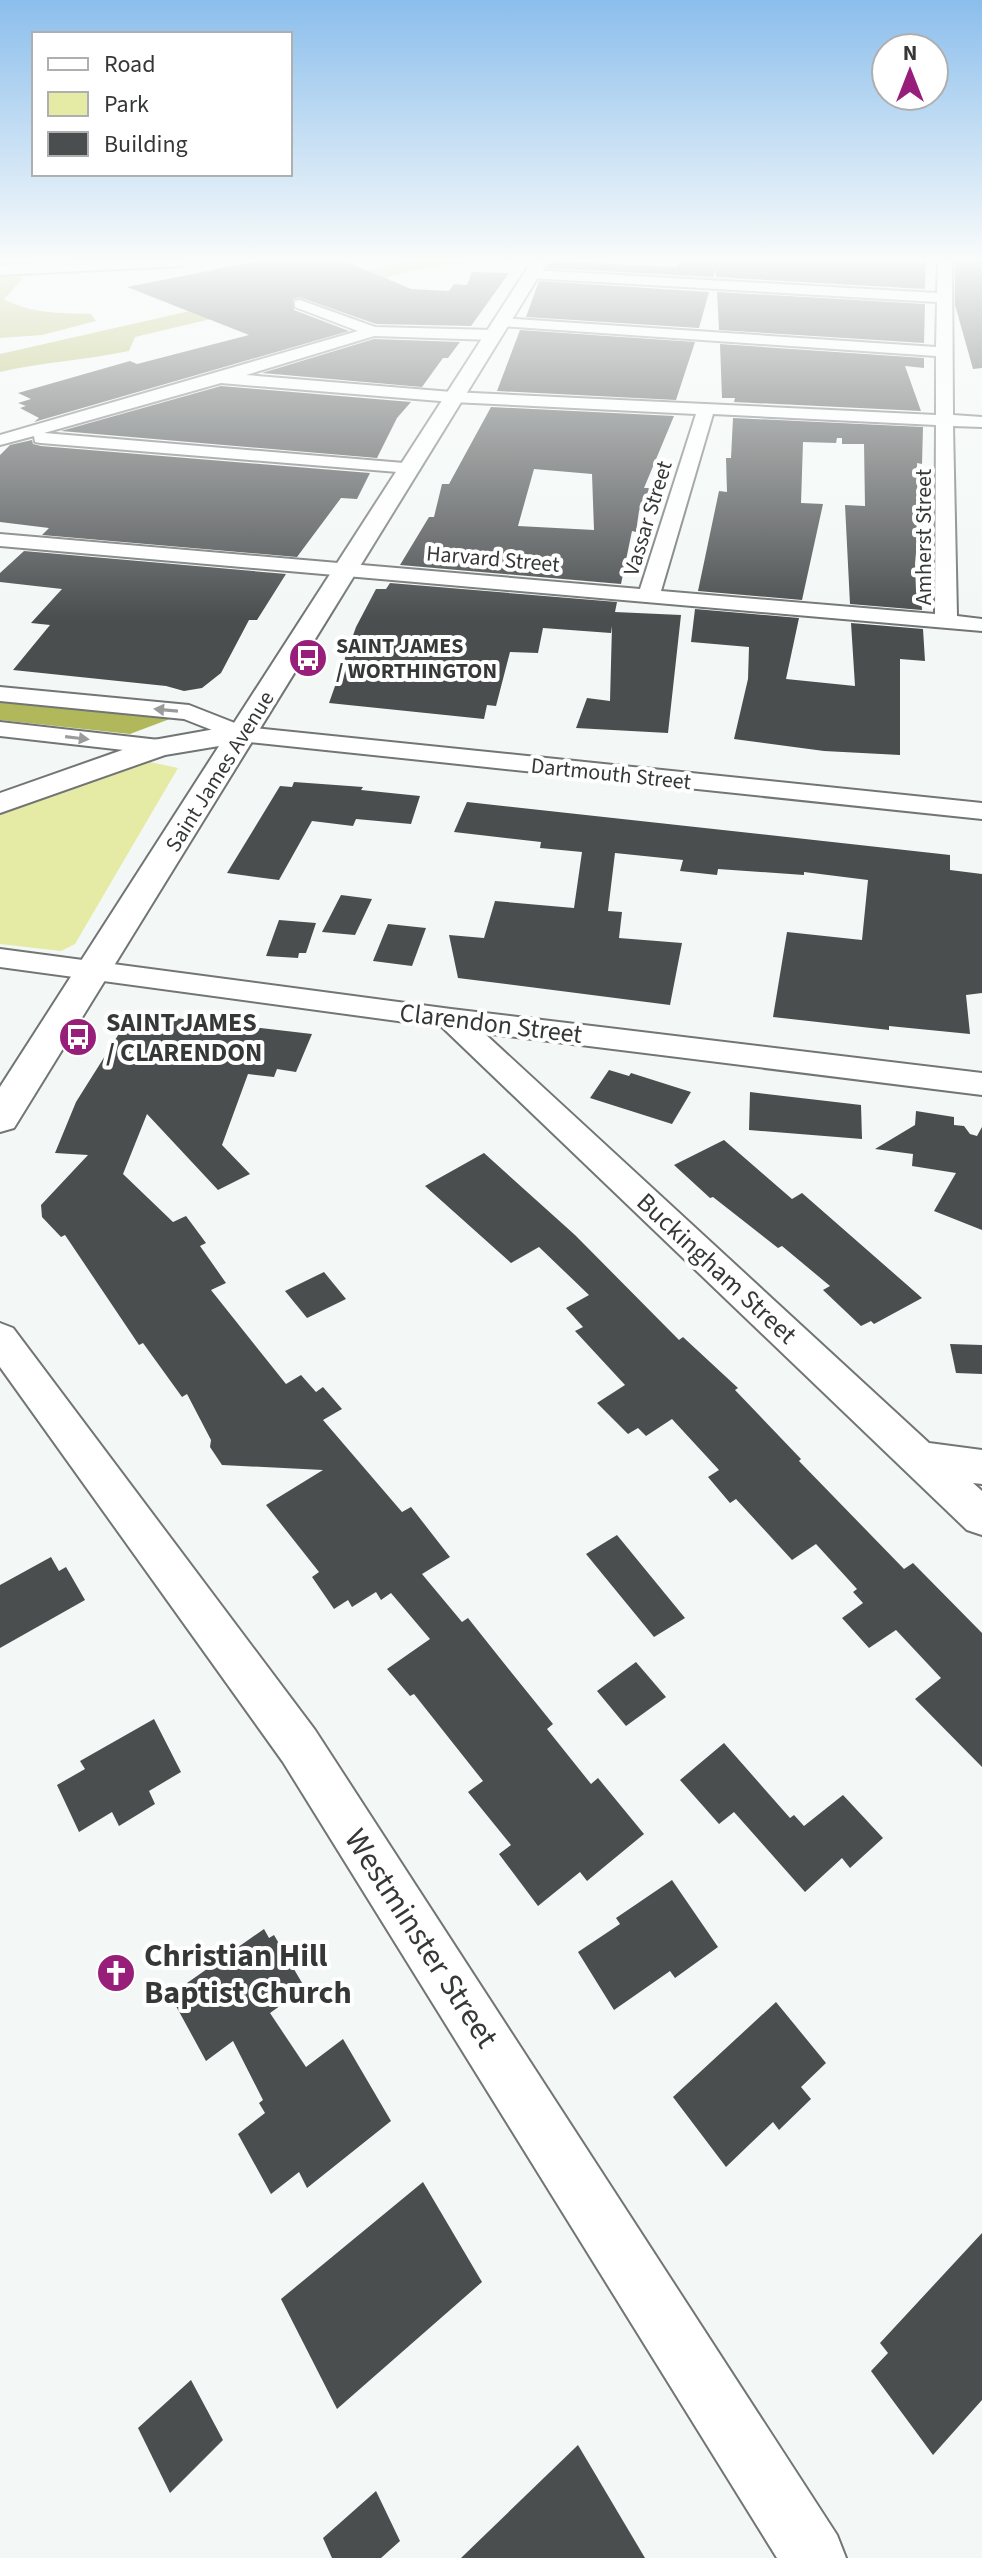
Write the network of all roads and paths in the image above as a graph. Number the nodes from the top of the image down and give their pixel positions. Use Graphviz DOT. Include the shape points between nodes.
graph roads {
  1 [pos="212,380"];
  2 [pos="249,380"];
  3 [pos="463,380"];
  4 [pos="944,380"];
  5 [pos="452,397"];
  6 [pos="706,410"];
  7 [pos="947,420"];
  8 [pos="982,422"];
  9 [pos="8,438"];
  10 [pos="410,468"];
  11 [pos="0,540"];
  12 [pos="345,571"];
  13 [pos="649,595"];
  14 [pos="946,621"];
  15 [pos="982,625"];
  16 [pos="0,694"];
  17 [pos="0,729"];
  18 [pos="240,734"];
  19 [pos="159,747"];
  20 [pos="0,804"];
  21 [pos="982,811"];
  22 [pos="0,958"];
  23 [pos="92,970"];
  24 [pos="451,1019"];
  25 [pos="982,1084"];
  26 [pos="0,1118"];
  27 [pos="0,1338"];
  28 [pos="920,1458"];
  29 [pos="982,1467"];
  30 [pos="982,1517"];
  31 [pos="814,2558"];
  1 -- 9 [label="street"];
  2 -- 5 [label="street"];
  3 -- 5 [label="main road, Saint James Avenue"];
  4 -- 7 [label="street, Amherst Street"];
  5 -- 6 [label="street"];
  5 -- 10 [label="main road, Saint James Avenue"];
  6 -- 7 [label="street"];
  6 -- 13 [label="street, Vassar Street"];
  7 -- 8 [label="street"];
  7 -- 14 [label="street, Amherst Street"];
  9 -- 10 [label="street"];
  10 -- 12 [label="main road, Saint James Avenue"];
  11 -- 12 [label="street, Harvard Street"];
  12 -- 13 [label="street, Harvard Street"];
  12 -- 18 [label="main road, Saint James Avenue"];
  13 -- 14 [label="street, Harvard Street"];
  14 -- 15 [label="street, Harvard Street"];
  18 -- 16 [label="street, Dartmouth Street, one-way" via="189,712"];
  17 -- 19 [label="street, one-way"];
  18 -- 19 [label="main road"];
  18 -- 21 [label="street, Dartmouth Street"];
  18 -- 23 [label="main road, Saint James Avenue"];
  19 -- 20 [label="main road"];
  22 -- 23 [label="street, Clarendon Street"];
  23 -- 24 [label="street, Clarendon Street"];
  23 -- 26 [label="main road, Saint James Avenue"];
  24 -- 25 [label="street, Clarendon Street"];
  24 -- 28 [label="street, Buckingham Street"];
  27 -- 31 [label="street, Westminster Street" via="299,1746"];
  28 -- 29 [label="street"];
  28 -- 30 [label="street, Buckingham Street"];
}
